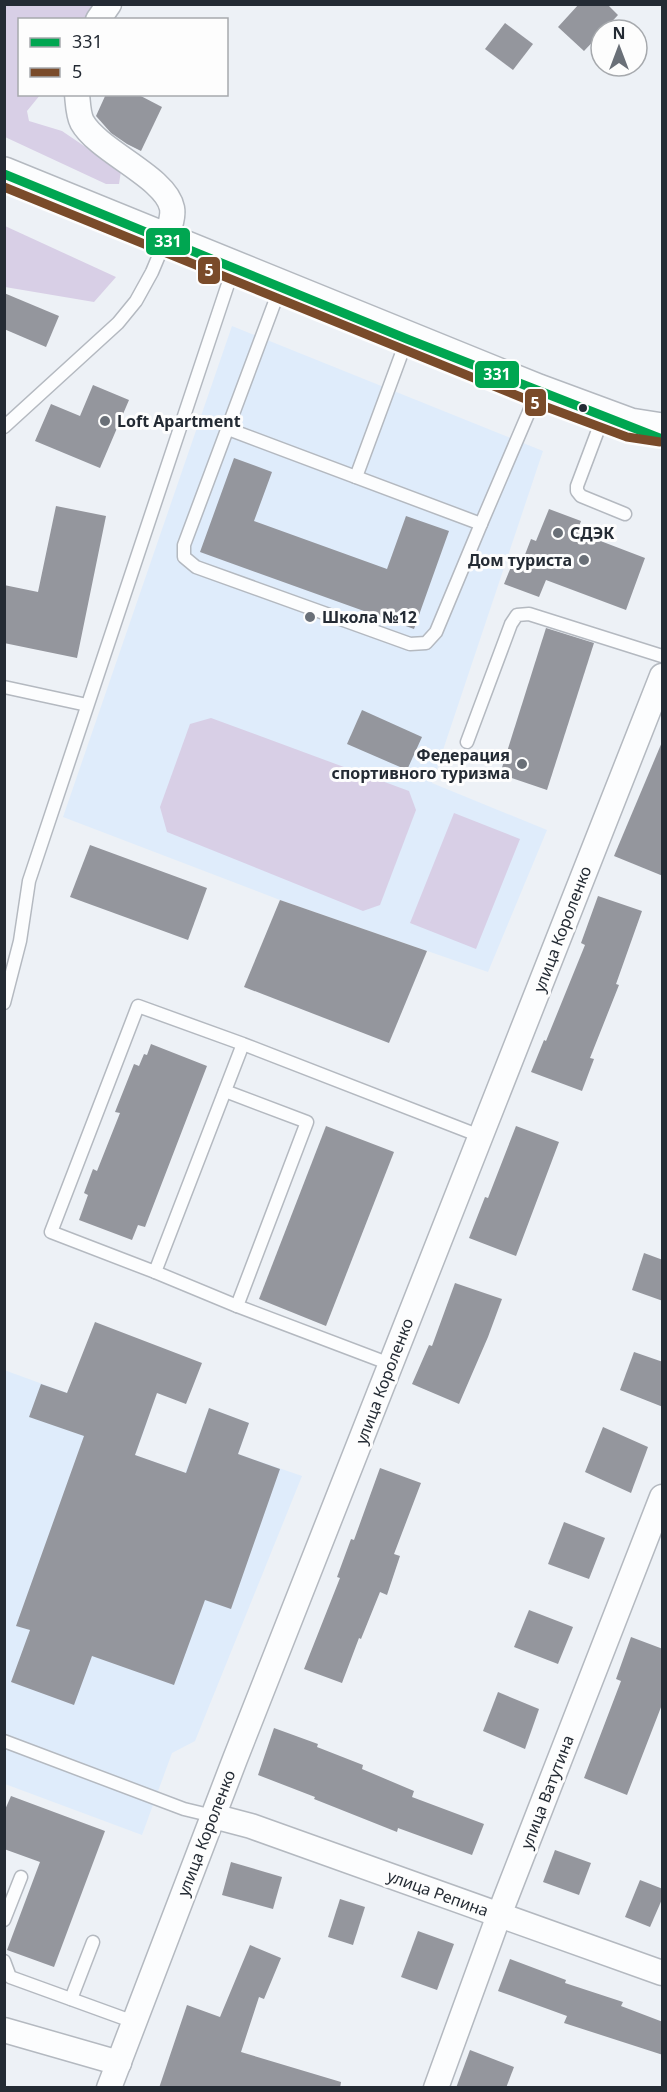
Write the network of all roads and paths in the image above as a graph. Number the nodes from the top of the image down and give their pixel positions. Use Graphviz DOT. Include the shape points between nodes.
graph roads {
  1 [pos="109,4"];
  2 [pos="99,18"];
  3 [pos="77,96"];
  4 [pos="4,174"];
  5 [pos="165,240"];
  6 [pos="233,268"];
  7 [pos="280,287"];
  8 [pos="407,339"];
  9 [pos="538,391"];
  10 [pos="617,420"];
  11 [pos="4,427"];
  12 [pos="228,429"];
  13 [pos="663,430"];
  14 [pos="663,439"];
  15 [pos="356,477"];
  16 [pos="625,514"];
  17 [pos="480,524"];
  18 [pos="663,656"];
  19 [pos="663,676"];
  20 [pos="4,687"];
  21 [pos="87,705"];
  22 [pos="467,742"];
  23 [pos="4,1003"];
  24 [pos="243,1044"];
  25 [pos="225,1091"];
  26 [pos="480,1137"];
  27 [pos="155,1272"];
  28 [pos="237,1306"];
  29 [pos="390,1364"];
  30 [pos="663,1497"];
  31 [pos="4,1742"];
  32 [pos="213,1816"];
  33 [pos="21,1877"];
  34 [pos="499,1916"];
  35 [pos="4,1920"];
  36 [pos="93,1942"];
  37 [pos="4,1961"];
  38 [pos="663,1973"];
  39 [pos="71,1999"];
  40 [pos="134,2022"];
  41 [pos="4,2030"];
  42 [pos="118,2063"];
  43 [pos="109,2088"];
  44 [pos="436,2088"];
  1 -- 2 [label="street"];
  3 -- 5 [label="street" via="81,120 91,135 154,183 169,200 173,211"];
  4 -- 5 [label="main road"];
  5 -- 6 [label="main road"];
  5 -- 11 [label="lane" via="136,301 118,323"];
  6 -- 7 [label="main road"];
  6 -- 21 [label="lane"];
  7 -- 8 [label="main road"];
  7 -- 12 [label="lane"];
  8 -- 9 [label="main road"];
  8 -- 15 [label="lane"];
  9 -- 10 [label="main road"];
  9 -- 17 [label="lane"];
  10 -- 13 [label="main road"];
  10 -- 14 [label="main road"];
  10 -- 16 [label="lane" via="577,491"];
  12 -- 15 [label="lane"];
  12 -- 17 [label="lane" via="184,545 184,557 196,567 410,644 426,643 436,632"];
  15 -- 17 [label="lane"];
  18 -- 22 [label="lane" via="529,614 517,615"];
  19 -- 26 [label="street, улица Короленко"];
  20 -- 21 [label="lane"];
  21 -- 23 [label="lane" via="29,881 20,941"];
  24 -- 25 [label="lane"];
  24 -- 26 [label="lane"];
  24 -- 27 [label="lane" via="138,1006 55,1221 51,1232"];
  25 -- 27 [label="lane"];
  25 -- 28 [label="lane" via="307,1122"];
  26 -- 29 [label="street, улица Короленко"];
  27 -- 28 [label="lane"];
  28 -- 29 [label="lane"];
  29 -- 32 [label="street, улица Короленко"];
  30 -- 34 [label="street, улица Ватутина"];
  31 -- 32 [label="lane" via="184,1809"];
  32 -- 34 [label="street, улица Репина" via="251,1826"];
  32 -- 40 [label="street, улица Короленко"];
  33 -- 35 [label="lane"];
  34 -- 38 [label="street, улица Репина"];
  34 -- 44 [label="street, улица Ватутина"];
  36 -- 39 [label="lane"];
  37 -- 39 [label="lane" via="10,1977"];
  39 -- 40 [label="lane"];
  40 -- 42 [label="street, улица Короленко"];
  41 -- 42 [label="street"];
  42 -- 43 [label="street, улица Короленко"];
}
